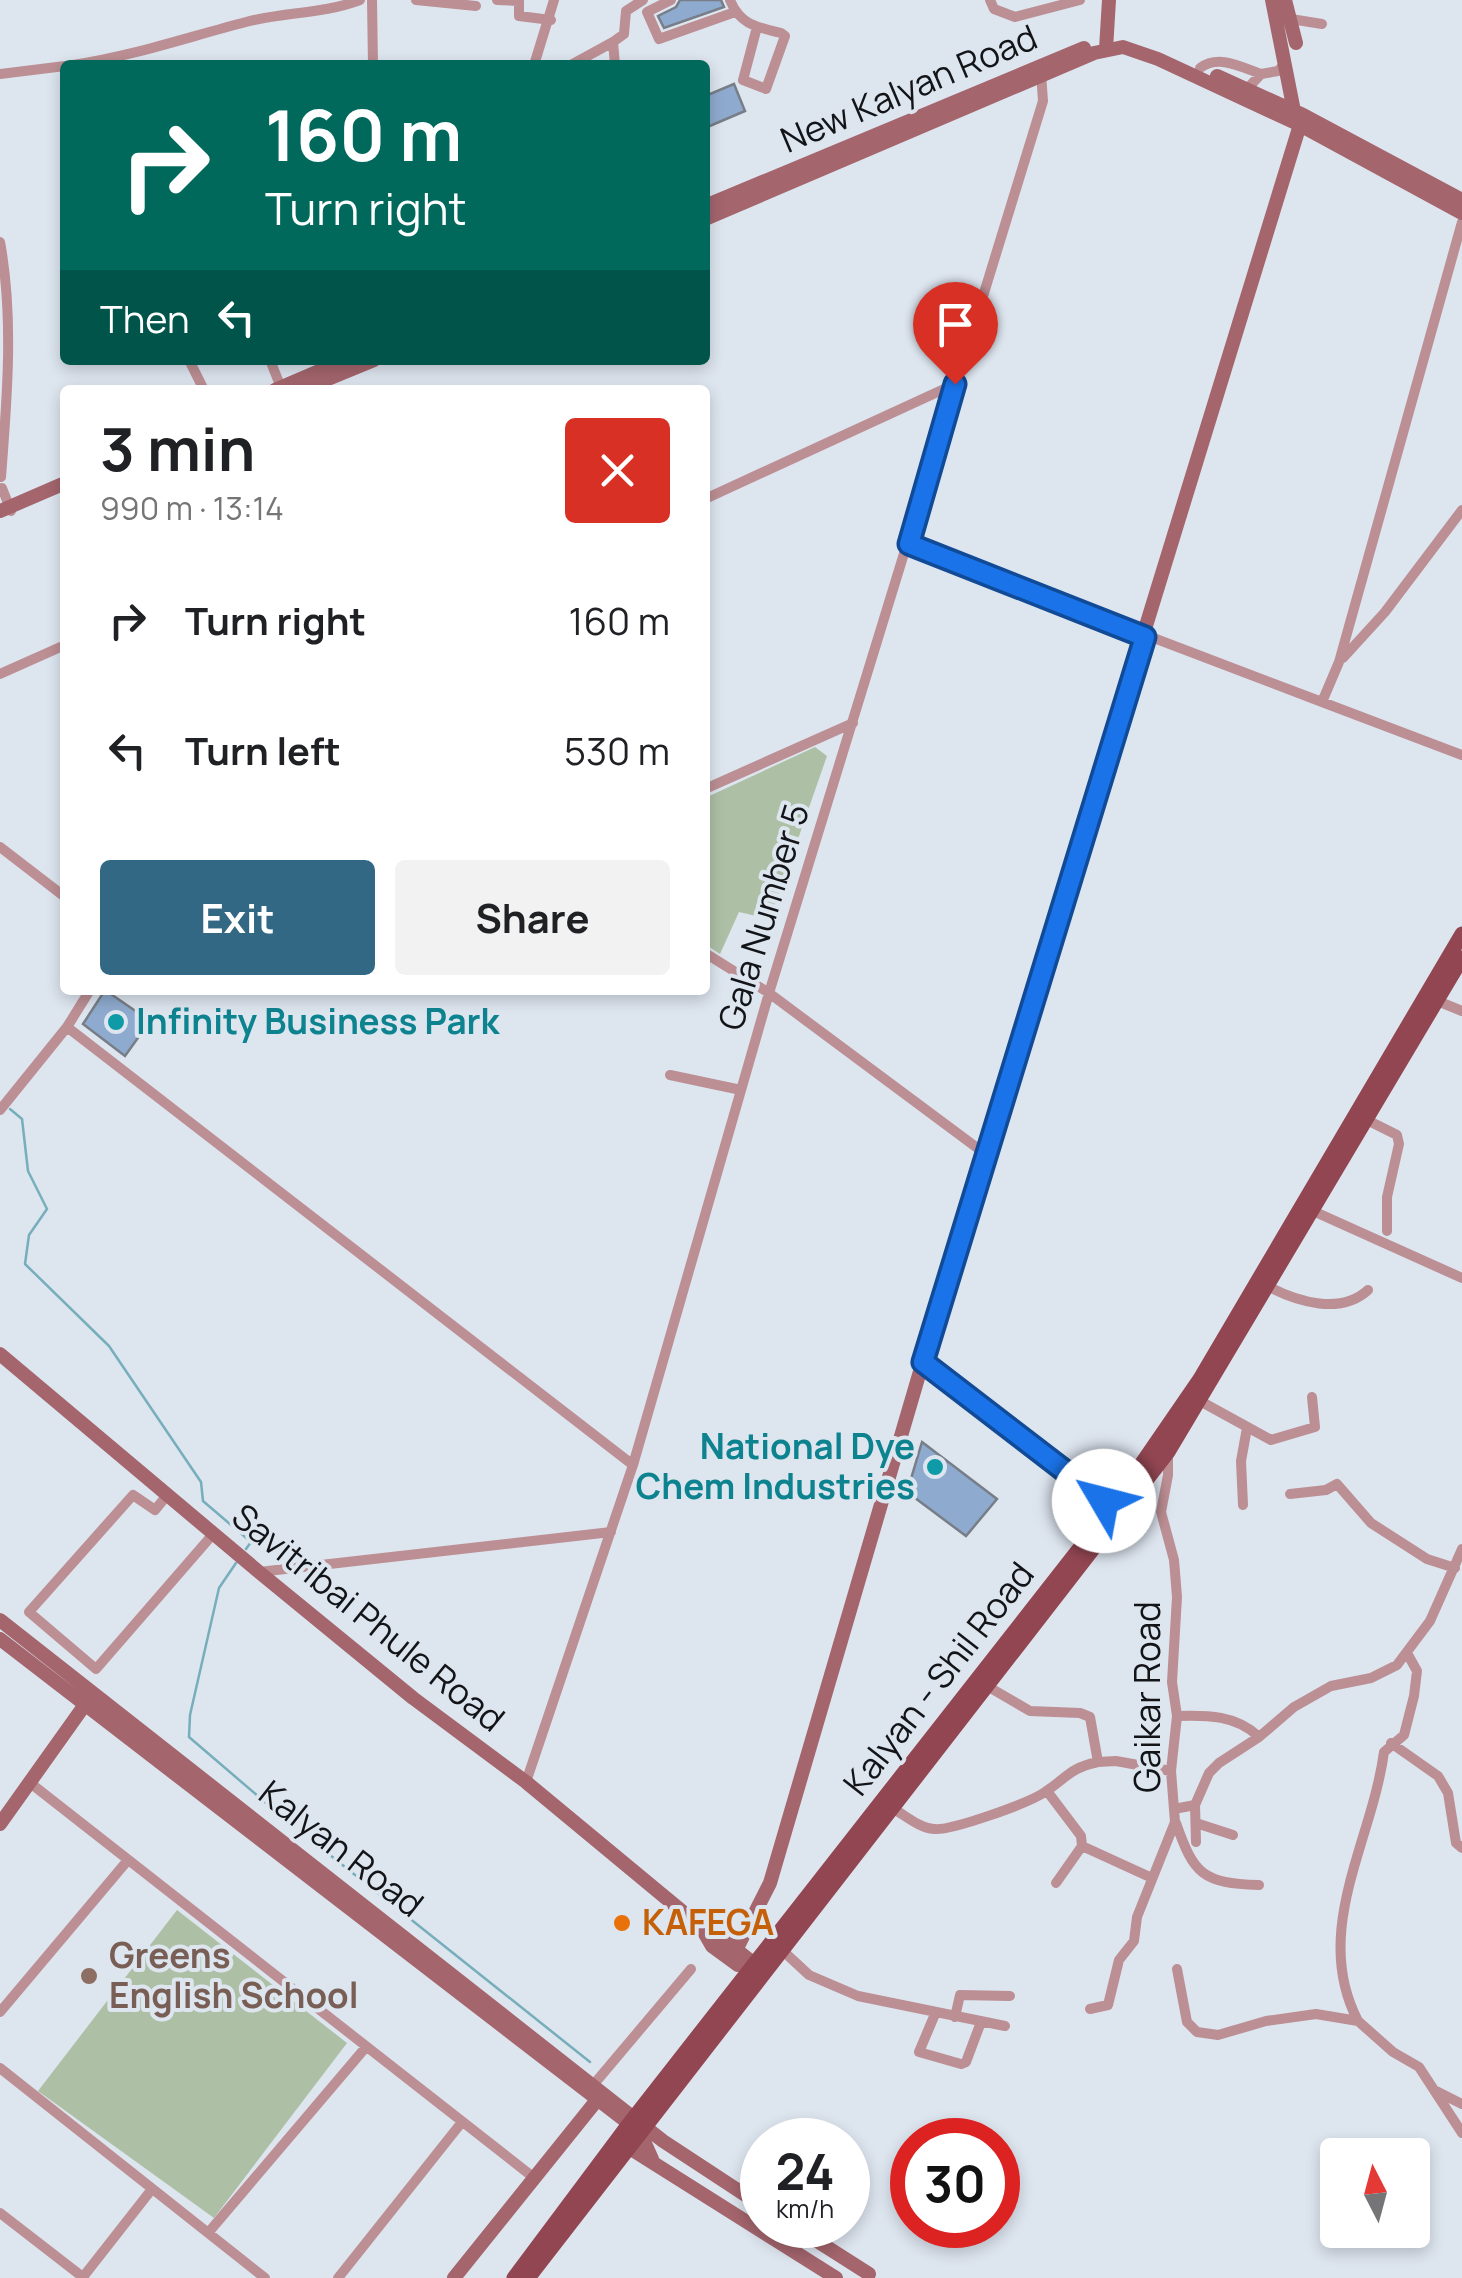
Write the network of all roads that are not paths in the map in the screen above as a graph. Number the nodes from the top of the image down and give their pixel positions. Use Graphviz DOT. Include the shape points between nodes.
graph roads {
  1 [pos="360,0"];
  2 [pos="372,0"];
  3 [pos="416,0"];
  4 [pos="497,0"];
  5 [pos="519,0"];
  6 [pos="554,0"];
  7 [pos="643,0"];
  8 [pos="671,0"];
  9 [pos="730,0"];
  10 [pos="990,0"];
  11 [pos="1080,0"];
  12 [pos="1105,3"];
  13 [pos="476,6"];
  14 [pos="1282,6"];
  15 [pos="734,12"];
  16 [pos="551,20"];
  17 [pos="651,24"];
  18 [pos="1322,24"];
  19 [pos="757,27"];
  20 [pos="625,32"];
  21 [pos="613,42"];
  22 [pos="1296,43"];
  23 [pos="1106,45"];
  24 [pos="98,60"];
  25 [pos="374,60"];
  26 [pos="536,60"];
  27 [pos="581,60"];
  28 [pos="615,60"];
  29 [pos="1286,61"];
  30 [pos="60,67"];
  31 [pos="1200,68"];
  32 [pos="1041,72"];
  33 [pos="0,74"];
  34 [pos="1261,74"];
  35 [pos="1247,89"];
  36 [pos="1266,104"];
  37 [pos="1299,117"];
  38 [pos="1462,200"];
  39 [pos="710,204"];
  40 [pos="1462,213"];
  41 [pos="710,217"];
  42 [pos="1462,222"];
  43 [pos="0,242"];
  44 [pos="2,267"];
  45 [pos="334,365"];
  46 [pos="362,365"];
  47 [pos="955,384"];
  48 [pos="288,385"];
  49 [pos="313,385"];
  50 [pos="2,482"];
  51 [pos="60,489"];
  52 [pos="710,497"];
  53 [pos="1462,510"];
  54 [pos="6,512"];
  55 [pos="909,544"];
  56 [pos="1145,637"];
  57 [pos="60,648"];
  58 [pos="1338,662"];
  59 [pos="0,674"];
  60 [pos="1322,702"];
  61 [pos="853,722"];
  62 [pos="1462,755"];
  63 [pos="710,787"];
  64 [pos="0,847"];
  65 [pos="60,893"];
  66 [pos="1462,934"];
  67 [pos="710,956"];
  68 [pos="1462,958"];
  69 [pos="769,994"];
  70 [pos="87,995"];
  71 [pos="1432,998"];
  72 [pos="1462,1011"];
  73 [pos="66,1027"];
  74 [pos="670,1075"];
  75 [pos="741,1090"];
  76 [pos="0,1110"];
  77 [pos="1367,1120"];
  78 [pos="984,1154"];
  79 [pos="1314,1211"];
  80 [pos="1387,1231"];
  81 [pos="1462,1278"];
  82 [pos="1269,1287"];
  83 [pos="1368,1290"];
  84 [pos="0,1354"];
  85 [pos="923,1362"];
  86 [pos="1312,1397"];
  87 [pos="1200,1401"];
  88 [pos="1247,1428"];
  89 [pos="1162,1447"];
  90 [pos="632,1466"];
  91 [pos="168,1494"];
  92 [pos="1290,1494"];
  93 [pos="1243,1506"];
  94 [pos="1112,1507"];
  95 [pos="611,1532"];
  96 [pos="214,1533"];
  97 [pos="1462,1550"];
  98 [pos="1455,1568"];
  99 [pos="260,1572"];
  100 [pos="0,1620"];
  101 [pos="6,1637"];
  102 [pos="1407,1654"];
  103 [pos="987,1686"];
  104 [pos="89,1699"];
  105 [pos="1178,1716"];
  106 [pos="948,1726"];
  107 [pos="1259,1737"];
  108 [pos="1388,1748"];
  109 [pos="1098,1762"];
  110 [pos="1171,1771"];
  111 [pos="29,1782"];
  112 [pos="526,1782"];
  113 [pos="1048,1791"];
  114 [pos="1195,1805"];
  115 [pos="4,1807"];
  116 [pos="892,1808"];
  117 [pos="1174,1809"];
  118 [pos="1175,1822"];
  119 [pos="1196,1823"];
  120 [pos="0,1824"];
  121 [pos="1232,1835"];
  122 [pos="1196,1842"];
  123 [pos="1082,1846"];
  124 [pos="1462,1848"];
  125 [pos="128,1860"];
  126 [pos="1152,1878"];
  127 [pos="1056,1882"];
  128 [pos="1258,1885"];
  129 [pos="782,1950"];
  130 [pos="734,1954"];
  131 [pos="692,1969"];
  132 [pos="1177,1969"];
  133 [pos="758,1973"];
  134 [pos="1010,1996"];
  135 [pos="1090,2009"];
  136 [pos="0,2012"];
  137 [pos="935,2014"];
  138 [pos="955,2017"];
  139 [pos="1358,2021"];
  140 [pos="981,2022"];
  141 [pos="1005,2026"];
  142 [pos="366,2047"];
  143 [pos="0,2068"];
  144 [pos="1435,2090"];
  145 [pos="595,2092"];
  146 [pos="1462,2104"];
  147 [pos="462,2122"];
  148 [pos="638,2125"];
  149 [pos="1462,2133"];
  150 [pos="663,2142"];
  151 [pos="628,2147"];
  152 [pos="652,2159"];
  153 [pos="533,2177"];
  154 [pos="152,2189"];
  155 [pos="740,2192"];
  156 [pos="0,2214"];
  157 [pos="739,2216"];
  158 [pos="208,2234"];
  159 [pos="826,2248"];
  160 [pos="868,2277"];
  161 [pos="83,2278"];
  162 [pos="264,2278"];
  163 [pos="338,2278"];
  164 [pos="454,2278"];
  165 [pos="514,2278"];
  166 [pos="528,2278"];
  167 [pos="836,2278"];
  1 -- 24 [label="street"];
  2 -- 25 [label="street"];
  3 -- 13 [label="street"];
  4 -- 5 [label="street"];
  5 -- 16 [label="street" via="519,16"];
  6 -- 16 [label="street"];
  7 -- 20 [label="street" via="626,11"];
  8 -- 17 [label="street" via="648,10"];
  9 -- 15 [label="street"];
  10 -- 11 [label="street" via="994,10 1015,17"];
  12 -- 23 [label="street"];
  14 -- 18 [label="street"];
  14 -- 22 [label="street"];
  14 -- 29 [label="street"];
  15 -- 17 [label="street" via="662,39"];
  15 -- 19 [label="street"];
  16 -- 26 [label="street"];
  17 -- 20 [label="street"];
  19 -- 19 [label="street" via="743,80 766,89 785,36"];
  20 -- 21 [label="street"];
  21 -- 27 [label="street"];
  21 -- 28 [label="street"];
  23 -- 31 [label="street" via="1136,41"];
  23 -- 32 [label="street, New Kalyan Road"];
  23 -- 36 [label="street" via="1136,50"];
  29 -- 34 [label="street" via="1278,71"];
  29 -- 37 [label="street"];
  30 -- 33 [label="street"];
  31 -- 34 [label="street" via="1224,61"];
  31 -- 35 [label="street"];
  32 -- 39 [label="street, New Kalyan Road"];
  32 -- 41 [label="street"];
  32 -- 47 [label="street, Gala Number 5" via="1042,101"];
  34 -- 35 [label="street"];
  35 -- 36 [label="street"];
  36 -- 37 [label="street"];
  37 -- 38 [label="street"];
  37 -- 40 [label="street"];
  37 -- 56 [label="street"];
  42 -- 58 [label="street"];
  43 -- 44 [label="street"];
  44 -- 50 [label="street"];
  45 -- 48 [label="street"];
  46 -- 49 [label="street"];
  47 -- 52 [label="street"];
  47 -- 55 [label="street, Gala Number 5"];
  50 -- 54 [label="street"];
  51 -- 54 [label="street"];
  53 -- 58 [label="street"];
  55 -- 56 [label="street"];
  55 -- 61 [label="street, Gala Number 5"];
  56 -- 60 [label="street"];
  56 -- 78 [label="street"];
  57 -- 59 [label="street"];
  58 -- 60 [label="street"];
  60 -- 62 [label="street"];
  61 -- 63 [label="street"];
  61 -- 69 [label="street, Gala Number 5"];
  64 -- 65 [label="street"];
  66 -- 71 [label="main road, Kalyan - Shil Road"];
  67 -- 69 [label="street"];
  68 -- 71 [label="main road, Kalyan - Shil Road"];
  69 -- 75 [label="street, Gala Number 5"];
  69 -- 78 [label="street"];
  70 -- 73 [label="street"];
  71 -- 72 [label="street"];
  71 -- 77 [label="main road, Kalyan - Shil Road"];
  71 -- 89 [label="main road, Kalyan - Shil Road"];
  73 -- 76 [label="street"];
  73 -- 90 [label="street"];
  74 -- 75 [label="street"];
  75 -- 90 [label="street, Gala Number 5"];
  77 -- 79 [label="main road, Kalyan - Shil Road"];
  77 -- 80 [label="street" via="1397,1135 1399,1144"];
  78 -- 85 [label="street"];
  79 -- 81 [label="street"];
  79 -- 82 [label="main road, Kalyan - Shil Road"];
  82 -- 83 [label="street" via="1328,1305"];
  82 -- 87 [label="main road, Kalyan - Shil Road"];
  84 -- 91 [label="street, Savitribai Phule Road"];
  85 -- 94 [label="street"];
  85 -- 130 [label="street" via="770,1883"];
  86 -- 88 [label="street" via="1314,1427 1271,1440"];
  87 -- 88 [label="street"];
  87 -- 89 [label="main road, Kalyan - Shil Road"];
  88 -- 93 [label="street"];
  89 -- 94 [label="main road, Kalyan - Shil Road"];
  89 -- 103 [label="main road, Kalyan - Shil Road"];
  89 -- 105 [label="street, Gaikar Road" via="1168,1475 1161,1512 1176,1578 1172,1682"];
  90 -- 95 [label="street, Gala Number 5"];
  91 -- 96 [label="street, Savitribai Phule Road"];
  91 -- 96 [label="street" via="154,1510 133,1495 29,1612 96,1669"];
  92 -- 98 [label="street" via="1337,1484 1371,1523 1427,1559"];
  94 -- 106 [label="main road, Kalyan - Shil Road"];
  95 -- 99 [label="street"];
  95 -- 112 [label="street, Gala Number 5"];
  96 -- 99 [label="street, Savitribai Phule Road"];
  97 -- 98 [label="street"];
  98 -- 102 [label="street"];
  99 -- 112 [label="street, Savitribai Phule Road"];
  100 -- 101 [label="street, Kalyan Road"];
  101 -- 104 [label="street, Kalyan Road"];
  102 -- 107 [label="street, Gaikar Road" via="1380,1674 1331,1686"];
  102 -- 108 [label="street" via="1417,1671 1414,1696 1404,1735"];
  103 -- 106 [label="main road, Kalyan - Shil Road"];
  103 -- 109 [label="street" via="1030,1710 1090,1717"];
  104 -- 111 [label="street"];
  104 -- 145 [label="street, Kalyan Road"];
  105 -- 107 [label="street" via="1232,1720"];
  105 -- 110 [label="street, Gaikar Road"];
  106 -- 116 [label="main road, Kalyan - Shil Road"];
  106 -- 133 [label="main road, Kalyan - Shil Road"];
  107 -- 114 [label="street, Gaikar Road" via="1209,1773"];
  108 -- 124 [label="street" via="1438,1776"];
  108 -- 139 [label="street" via="1339,1928 1345,1989"];
  109 -- 110 [label="street"];
  109 -- 113 [label="street" via="1076,1767"];
  110 -- 117 [label="street, Gaikar Road"];
  111 -- 115 [label="street"];
  111 -- 125 [label="street"];
  112 -- 130 [label="street, Savitribai Phule Road"];
  113 -- 116 [label="street" via="946,1829 928,1829"];
  113 -- 123 [label="street"];
  114 -- 117 [label="street, Gaikar Road"];
  114 -- 119 [label="street"];
  115 -- 120 [label="street"];
  116 -- 129 [label="main road, Kalyan - Shil Road"];
  117 -- 118 [label="street"];
  118 -- 126 [label="street"];
  118 -- 128 [label="street" via="1189,1861 1211,1880"];
  119 -- 121 [label="street"];
  119 -- 122 [label="street"];
  123 -- 126 [label="street"];
  123 -- 127 [label="street"];
  125 -- 136 [label="street"];
  125 -- 142 [label="street"];
  126 -- 135 [label="street" via="1108,2006"];
  129 -- 133 [label="main road, Kalyan - Shil Road"];
  129 -- 137 [label="street" via="809,1975 858,1996"];
  130 -- 133 [label="street, Savitribai Phule Road"];
  131 -- 145 [label="street"];
  132 -- 139 [label="street" via="1187,2022 1197,2032 1218,2036 1316,2014"];
  133 -- 148 [label="main road, Kalyan - Shil Road"];
  134 -- 138 [label="street" via="960,1995"];
  137 -- 138 [label="street"];
  137 -- 140 [label="street" via="919,2052 961,2064"];
  138 -- 140 [label="street"];
  139 -- 144 [label="street" via="1419,2068"];
  140 -- 141 [label="street"];
  142 -- 147 [label="street"];
  142 -- 158 [label="street"];
  143 -- 154 [label="street"];
  144 -- 146 [label="street"];
  144 -- 149 [label="street"];
  145 -- 148 [label="street, Kalyan Road"];
  145 -- 153 [label="street"];
  147 -- 153 [label="street"];
  147 -- 163 [label="street"];
  148 -- 150 [label="street, Kalyan Road"];
  148 -- 151 [label="main road, Kalyan - Shil Road"];
  148 -- 152 [label="street"];
  148 -- 165 [label="main road, Kalyan - Shil Road"];
  150 -- 152 [label="street"];
  150 -- 155 [label="street, Kalyan Road"];
  151 -- 152 [label="street"];
  151 -- 166 [label="main road, Kalyan - Shil Road"];
  152 -- 157 [label="street"];
  153 -- 164 [label="street"];
  154 -- 158 [label="street"];
  154 -- 161 [label="street"];
  156 -- 161 [label="street"];
  157 -- 167 [label="street"];
  158 -- 162 [label="street"];
  159 -- 160 [label="street"];
}
